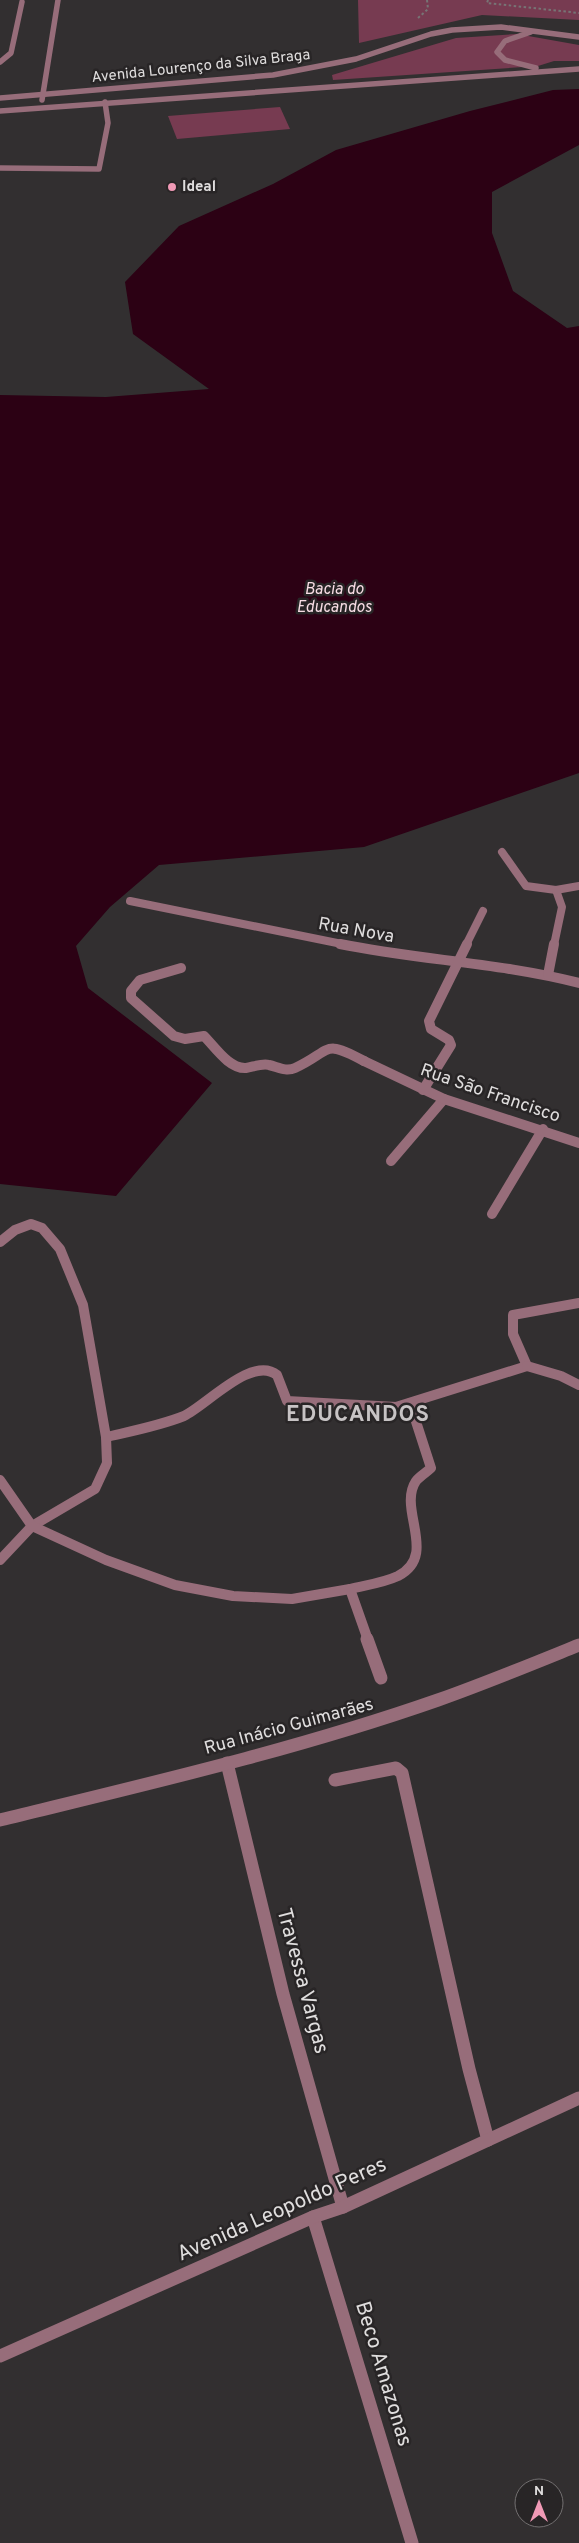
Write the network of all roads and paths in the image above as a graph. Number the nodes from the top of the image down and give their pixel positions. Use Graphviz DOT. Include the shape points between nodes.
graph roads {
  1 [pos="58,0"];
  2 [pos="488,0"];
  3 [pos="22,2"];
  4 [pos="579,13"];
  5 [pos="537,30"];
  6 [pos="579,37"];
  7 [pos="0,62"];
  8 [pos="579,69"];
  9 [pos="555,70"];
  10 [pos="42,94"];
  11 [pos="0,98"];
  12 [pos="105,102"];
  13 [pos="42,107"];
  14 [pos="0,111"];
  15 [pos="0,168"];
  16 [pos="502,852"];
  17 [pos="579,886"];
  18 [pos="556,890"];
  19 [pos="130,901"];
  20 [pos="483,911"];
  21 [pos="459,964"];
  22 [pos="182,968"];
  23 [pos="548,975"];
  24 [pos="579,983"];
  25 [pos="423,1090"];
  26 [pos="444,1099"];
  27 [pos="543,1130"];
  28 [pos="579,1143"];
  29 [pos="391,1161"];
  30 [pos="492,1214"];
  31 [pos="0,1242"];
  32 [pos="579,1303"];
  33 [pos="526,1366"];
  34 [pos="579,1385"];
  35 [pos="410,1403"];
  36 [pos="106,1437"];
  37 [pos="0,1480"];
  38 [pos="32,1526"];
  39 [pos="0,1560"];
  40 [pos="350,1589"];
  41 [pos="579,1645"];
  42 [pos="381,1678"];
  43 [pos="227,1763"];
  44 [pos="335,1780"];
  45 [pos="0,1820"];
  46 [pos="579,2098"];
  47 [pos="488,2140"];
  48 [pos="343,2207"];
  49 [pos="313,2217"];
  50 [pos="0,2356"];
  51 [pos="412,2543"];
  1 -- 10 [label="street"];
  2 -- 4 [label="path" via="487,3"];
  3 -- 7 [label="street" via="11,53"];
  5 -- 6 [label="street, Avenida Lourenço da Silva Braga"];
  5 -- 9 [label="street" via="505,41 496,52 517,64"];
  5 -- 10 [label="street, Avenida Lourenço da Silva Braga" via="501,27 452,30 356,59 297,72"];
  8 -- 9 [label="street, Avenida Lourenço da Silva Braga"];
  9 -- 12 [label="street, Avenida Lourenço da Silva Braga"];
  10 -- 11 [label="street, Avenida Lourenço da Silva Braga"];
  10 -- 13 [label="street"];
  12 -- 13 [label="street, Avenida Lourenço da Silva Braga"];
  12 -- 15 [label="street" via="108,123 100,169"];
  13 -- 14 [label="street, Avenida Lourenço da Silva Braga"];
  16 -- 18 [label="street" via="526,886"];
  17 -- 18 [label="street"];
  18 -- 23 [label="street" via="562,907"];
  19 -- 21 [label="street, Rua Nova" via="298,937"];
  20 -- 21 [label="street"];
  21 -- 23 [label="street, Rua Nova"];
  21 -- 25 [label="street" via="429,1025 449,1040 450,1048"];
  22 -- 25 [label="street, Rua São Francisco" via="138,981 130,993 131,998 174,1036 185,1039 205,1037 231,1064 242,1068 267,1064 293,1068 329,1048 341,1048"];
  23 -- 24 [label="street, Rua Nova"];
  25 -- 26 [label="street, Rua São Francisco"];
  26 -- 27 [label="street, Rua São Francisco"];
  26 -- 29 [label="street"];
  27 -- 28 [label="street, Rua São Francisco"];
  27 -- 30 [label="street"];
  31 -- 36 [label="street" via="15,1230 31,1224 42,1228 60,1249 83,1305"];
  32 -- 33 [label="street" via="514,1316 515,1338"];
  33 -- 34 [label="street"];
  33 -- 35 [label="street"];
  35 -- 36 [label="street" via="385,1408 287,1401 281,1379 260,1369 189,1414"];
  35 -- 40 [label="street" via="431,1468 416,1481 412,1496 415,1562 409,1570 392,1578"];
  36 -- 38 [label="street" via="108,1463 96,1490"];
  37 -- 38 [label="street"];
  38 -- 39 [label="street"];
  38 -- 40 [label="street" via="106,1560 166,1582 234,1596 292,1599"];
  40 -- 42 [label="street"];
  41 -- 43 [label="street, Rua Inácio Guimarães" via="508,1676 394,1716"];
  43 -- 45 [label="street, Rua Inácio Guimarães"];
  43 -- 48 [label="street, Travessa Vargas" via="283,1994"];
  44 -- 47 [label="street" via="396,1768 402,1773"];
  46 -- 47 [label="street, Avenida Leopoldo Peres"];
  47 -- 48 [label="street, Avenida Leopoldo Peres"];
  48 -- 49 [label="street, Avenida Leopoldo Peres"];
  49 -- 50 [label="street, Avenida Leopoldo Peres"];
  49 -- 51 [label="street, Beco Amazonas"];
}
